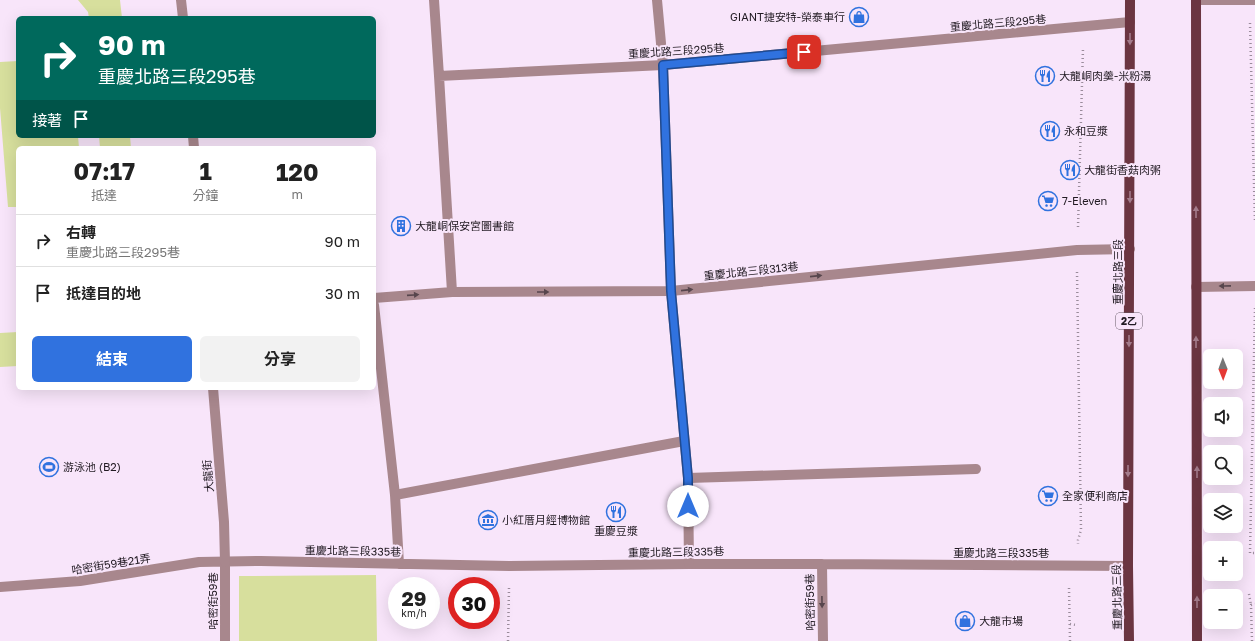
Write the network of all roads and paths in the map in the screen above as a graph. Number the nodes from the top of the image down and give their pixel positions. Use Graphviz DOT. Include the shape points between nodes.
graph roads {
  1 [pos="182,0"];
  2 [pos="434,0"];
  3 [pos="657,0"];
  4 [pos="1130,0"];
  5 [pos="1196,0"];
  6 [pos="1250,0"];
  7 [pos="1255,0"];
  8 [pos="183,16"];
  9 [pos="1130,22"];
  10 [pos="1084,27"];
  11 [pos="663,65"];
  12 [pos="439,76"];
  13 [pos="1255,223"];
  14 [pos="1130,249"];
  15 [pos="1077,250"];
  16 [pos="1255,286"];
  17 [pos="1196,287"];
  18 [pos="671,291"];
  19 [pos="452,292"];
  20 [pos="376,298"];
  21 [pos="1255,300"];
  22 [pos="376,323"];
  23 [pos="213,390"];
  24 [pos="684,441"];
  25 [pos="976,469"];
  26 [pos="688,478"];
  27 [pos="395,495"];
  28 [pos="1255,553"];
  29 [pos="225,562"];
  30 [pos="399,564"];
  31 [pos="689,564"];
  32 [pos="822,564"];
  33 [pos="509,566"];
  34 [pos="1079,566"];
  35 [pos="1128,566"];
  36 [pos="0,587"];
  37 [pos="1249,594"];
  38 [pos="1255,604"];
  39 [pos="1251,605"];
  40 [pos="1070,624"];
  41 [pos="1076,626"];
  42 [pos="225,641"];
  43 [pos="508,641"];
  44 [pos="823,641"];
  45 [pos="1070,641"];
  46 [pos="1129,641"];
  47 [pos="1197,641"];
  48 [pos="1252,641"];
  1 -- 8 [label="street"];
  2 -- 12 [label="street"];
  3 -- 11 [label="street"];
  4 -- 9 [label="main road, 重慶北路三段 / 2乙"];
  5 -- 6 [label="street"];
  17 -- 5 [label="main road, one-way"];
  6 -- 7 [label="street"];
  6 -- 13 [label="path"];
  9 -- 10 [label="street, 重慶北路三段295巷"];
  9 -- 14 [label="main road, 重慶北路三段 / 2乙, one-way"];
  10 -- 11 [label="street, 重慶北路三段295巷"];
  10 -- 15 [label="path"];
  11 -- 12 [label="street, 重慶北路三段295巷"];
  11 -- 18 [label="street"];
  12 -- 19 [label="street"];
  14 -- 15 [label="street, 重慶北路三段313巷"];
  14 -- 35 [label="main road, 重慶北路三段 / 2乙, one-way"];
  18 -- 15 [label="street, 重慶北路三段313巷, one-way"];
  15 -- 34 [label="path" via="1081,530 1078,540"];
  16 -- 17 [label="street, one-way"];
  47 -- 17 [label="main road, one-way"];
  19 -- 18 [label="street, 重慶北路三段313巷, one-way"];
  18 -- 24 [label="street"];
  20 -- 19 [label="street, 重慶北路三段313巷, one-way"];
  21 -- 28 [label="path" via="1250,553"];
  22 -- 27 [label="street"];
  23 -- 29 [label="street, 大龍街"];
  24 -- 26 [label="street"];
  24 -- 27 [label="street"];
  25 -- 26 [label="street"];
  26 -- 31 [label="street"];
  27 -- 30 [label="street"];
  29 -- 30 [label="street, 重慶北路三段335巷"];
  29 -- 36 [label="street, 哈密街59巷21弄" via="199,562 80,581"];
  29 -- 42 [label="street, 哈密街59巷"];
  30 -- 33 [label="street, 重慶北路三段335巷"];
  31 -- 32 [label="street, 重慶北路三段335巷"];
  31 -- 33 [label="street, 重慶北路三段335巷"];
  32 -- 34 [label="street, 重慶北路三段335巷"];
  32 -- 44 [label="street, 哈密街59巷, one-way"];
  33 -- 43 [label="path"];
  34 -- 35 [label="street, 重慶北路三段335巷"];
  34 -- 40 [label="path" via="1080,585 1069,587"];
  35 -- 46 [label="main road, 重慶北路三段 / 2乙"];
  37 -- 39 [label="path"];
  38 -- 39 [label="path"];
  39 -- 48 [label="path"];
  40 -- 41 [label="path"];
  40 -- 45 [label="path"];
}
